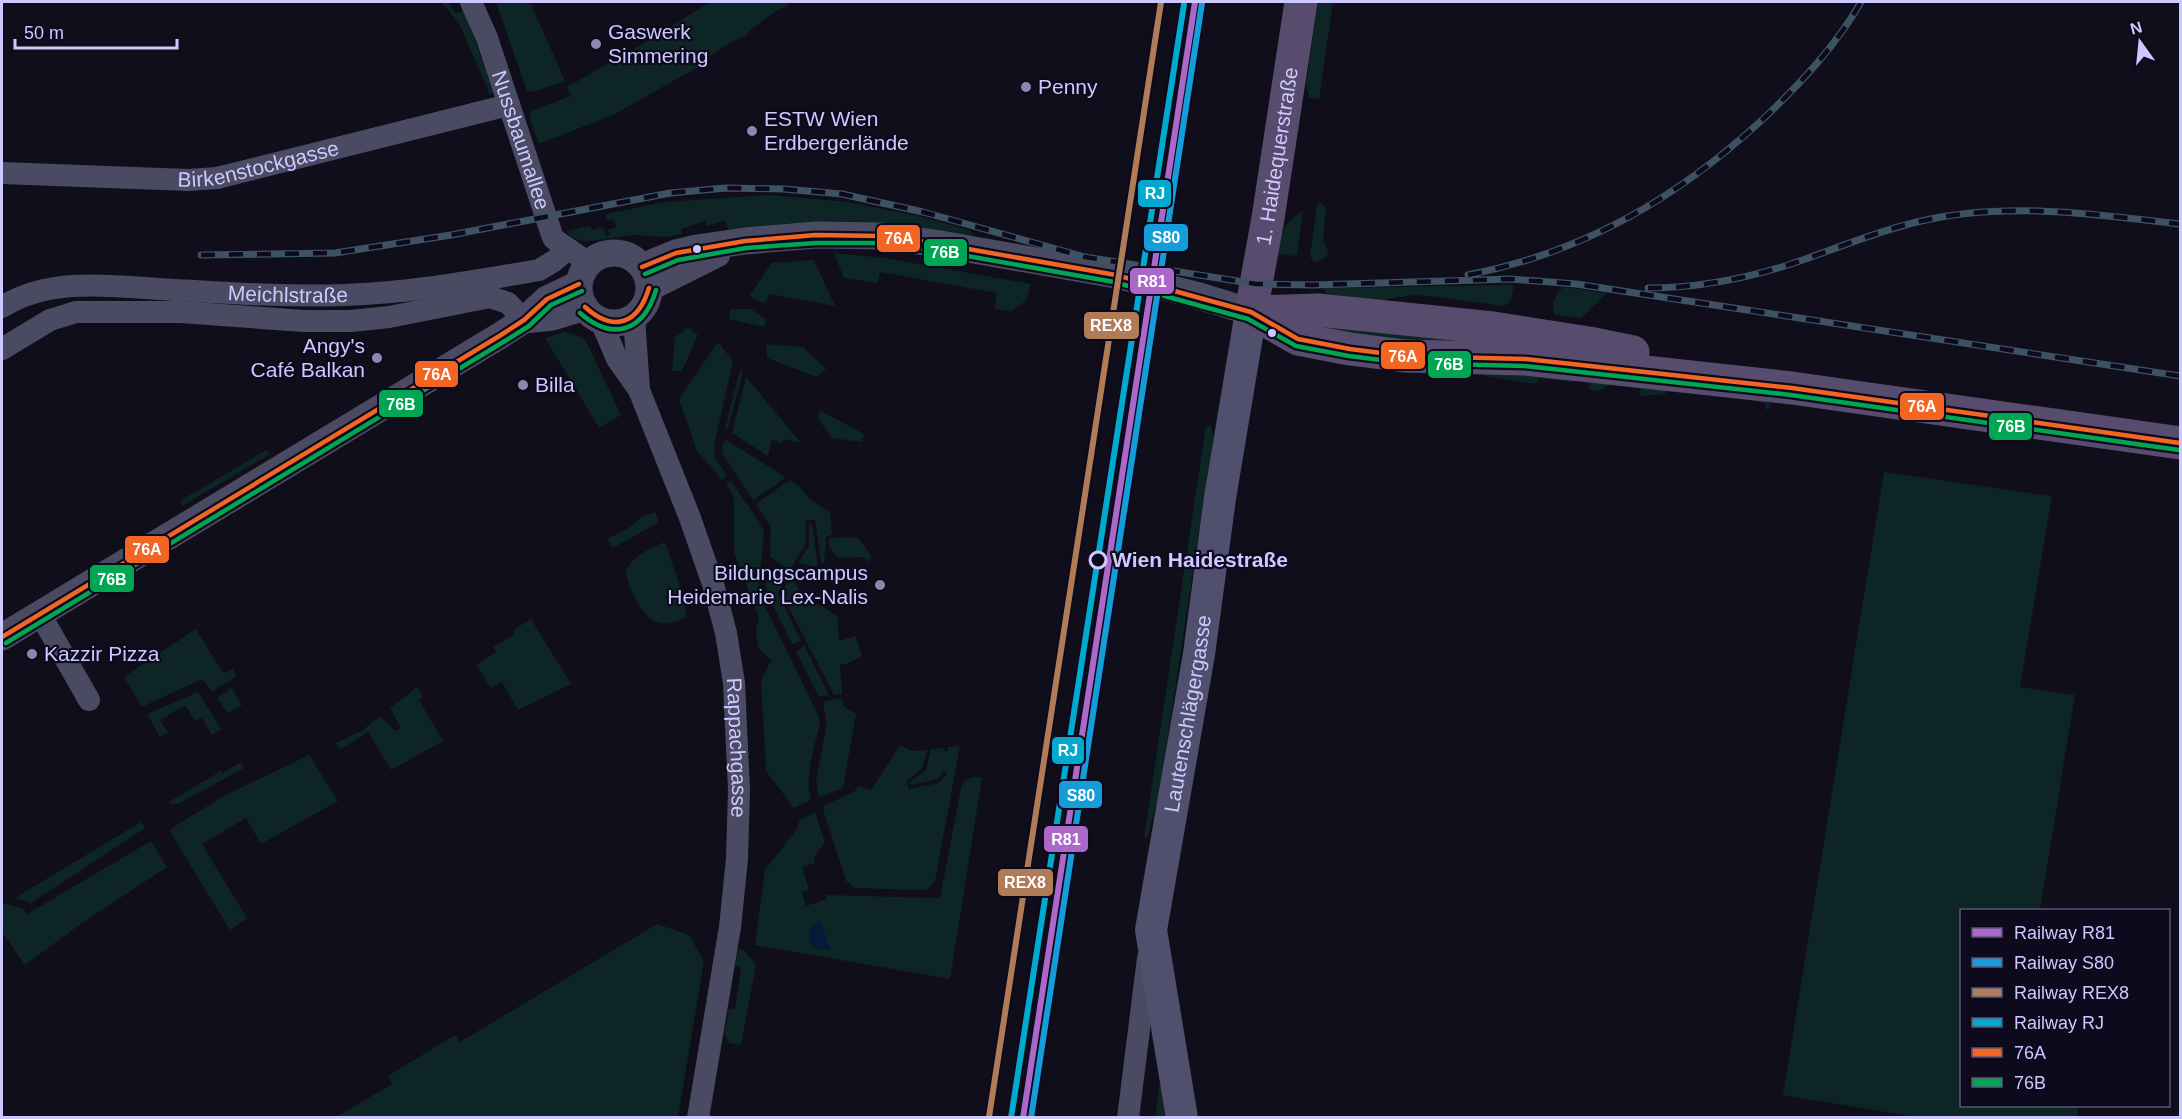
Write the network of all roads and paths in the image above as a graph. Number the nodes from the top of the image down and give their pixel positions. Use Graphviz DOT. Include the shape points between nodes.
graph roads {
  1 [pos="471,2"];
  2 [pos="1301,2"];
  3 [pos="509,105"];
  4 [pos="2,173"];
  5 [pos="645,278"];
  6 [pos="584,285"];
  7 [pos="2,307"];
  8 [pos="1251,312"];
  9 [pos="634,317"];
  10 [pos="524,320"];
  11 [pos="2,349"];
  12 [pos="639,390"];
  13 [pos="2181,443"];
  14 [pos="40,614"];
  15 [pos="2,637"];
  16 [pos="89,700"];
  17 [pos="1152,930"];
  18 [pos="698,1118"];
  19 [pos="1128,1118"];
  20 [pos="1182,1118"];
  1 -- 3 [label="street, Nussbaumallee"];
  2 -- 8 [label="main road, 1. Haidequerstraße"];
  3 -- 4 [label="street, Birkenstockgasse" via="217,178"];
  3 -- 6 [label="street, Nussbaumallee" via="552,235"];
  5 -- 6 [label="street" via="633,259 610,253 599,256"];
  5 -- 8 [label="street" via="676,253 697,248 816,235 881,236 1116,275"];
  5 -- 9 [label="street" via="647,299"];
  6 -- 7 [label="street, Meichlstraße" via="554,261 539,270 397,291 293,296 76,285 37,290"];
  6 -- 9 [label="street" via="613,323"];
  6 -- 10 [label="street" via="552,317"];
  6 -- 12 [label="street, Rappachgasse" via="617,359"];
  8 -- 13 [label="main road" via="1298,339 1350,349 1405,356 1526,359 1792,388"];
  8 -- 17 [label="main road, Lautenschlägergasse"];
  9 -- 12 [label="street, Rappachgasse"];
  10 -- 11 [label="street, Meichlstraße" via="508,303 490,297 389,318 351,321 181,312 76,312 50,320"];
  10 -- 14 [label="street"];
  12 -- 18 [label="street, Rappachgasse" via="713,584 734,683 739,790 737,859 730,927"];
  14 -- 15 [label="street"];
  14 -- 16 [label="street"];
  17 -- 19 [label="street, Lautenschlägergasse"];
  17 -- 20 [label="main road"];
}
